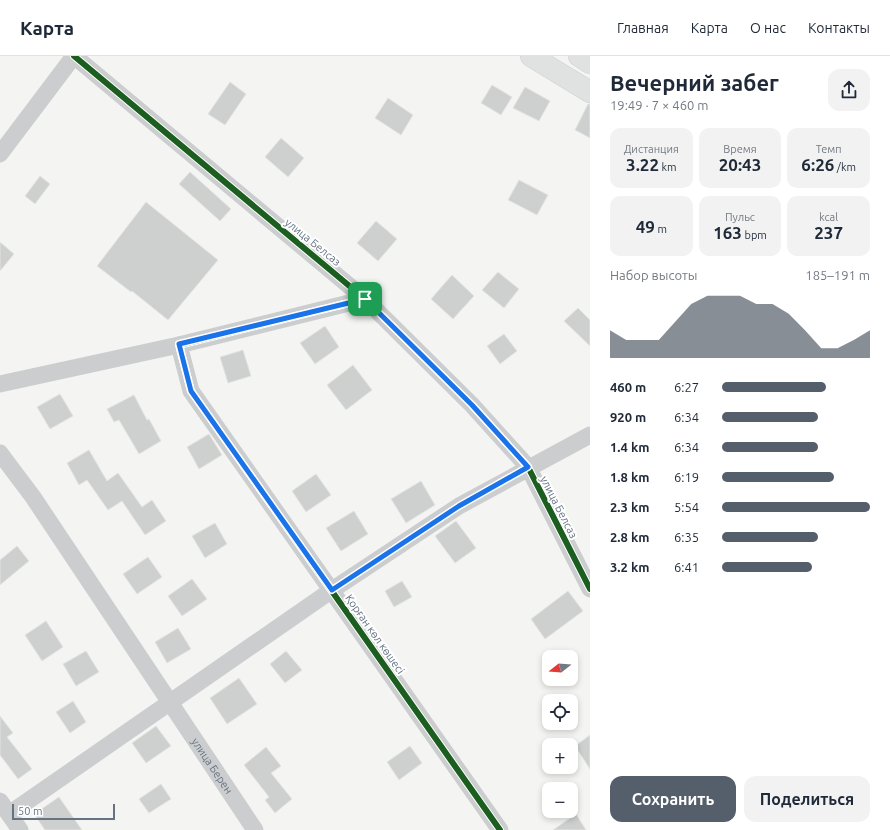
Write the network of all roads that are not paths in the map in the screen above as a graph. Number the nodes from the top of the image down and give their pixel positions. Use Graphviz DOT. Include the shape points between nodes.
graph roads {
  1 [pos="74,56"];
  2 [pos="531,56"];
  3 [pos="579,56"];
  4 [pos="590,62"];
  5 [pos="590,92"];
  6 [pos="0,154"];
  7 [pos="365,299"];
  8 [pos="179,344"];
  9 [pos="0,384"];
  10 [pos="590,434"];
  11 [pos="0,452"];
  12 [pos="528,467"];
  13 [pos="590,589"];
  14 [pos="332,590"];
  15 [pos="170,701"];
  16 [pos="5,807"];
  17 [pos="20,830"];
  18 [pos="255,830"];
  19 [pos="500,830"];
  1 -- 6 [label="street"];
  1 -- 7 [label="street, улица Белсаз"];
  2 -- 5 [label="main road"];
  3 -- 4 [label="main road"];
  7 -- 8 [label="street"];
  7 -- 12 [label="street, улица Белсаз" via="472,405"];
  8 -- 9 [label="street"];
  8 -- 14 [label="street, Қорған көл көшесі" via="191,391"];
  10 -- 12 [label="street"];
  11 -- 15 [label="street, улица Берен"];
  12 -- 13 [label="street, улица Белсаз"];
  12 -- 14 [label="street" via="459,506"];
  14 -- 15 [label="street"];
  14 -- 19 [label="street, Қорған көл көшесі"];
  15 -- 16 [label="street"];
  15 -- 18 [label="street, улица Берен"];
  16 -- 17 [label="street"];
}
